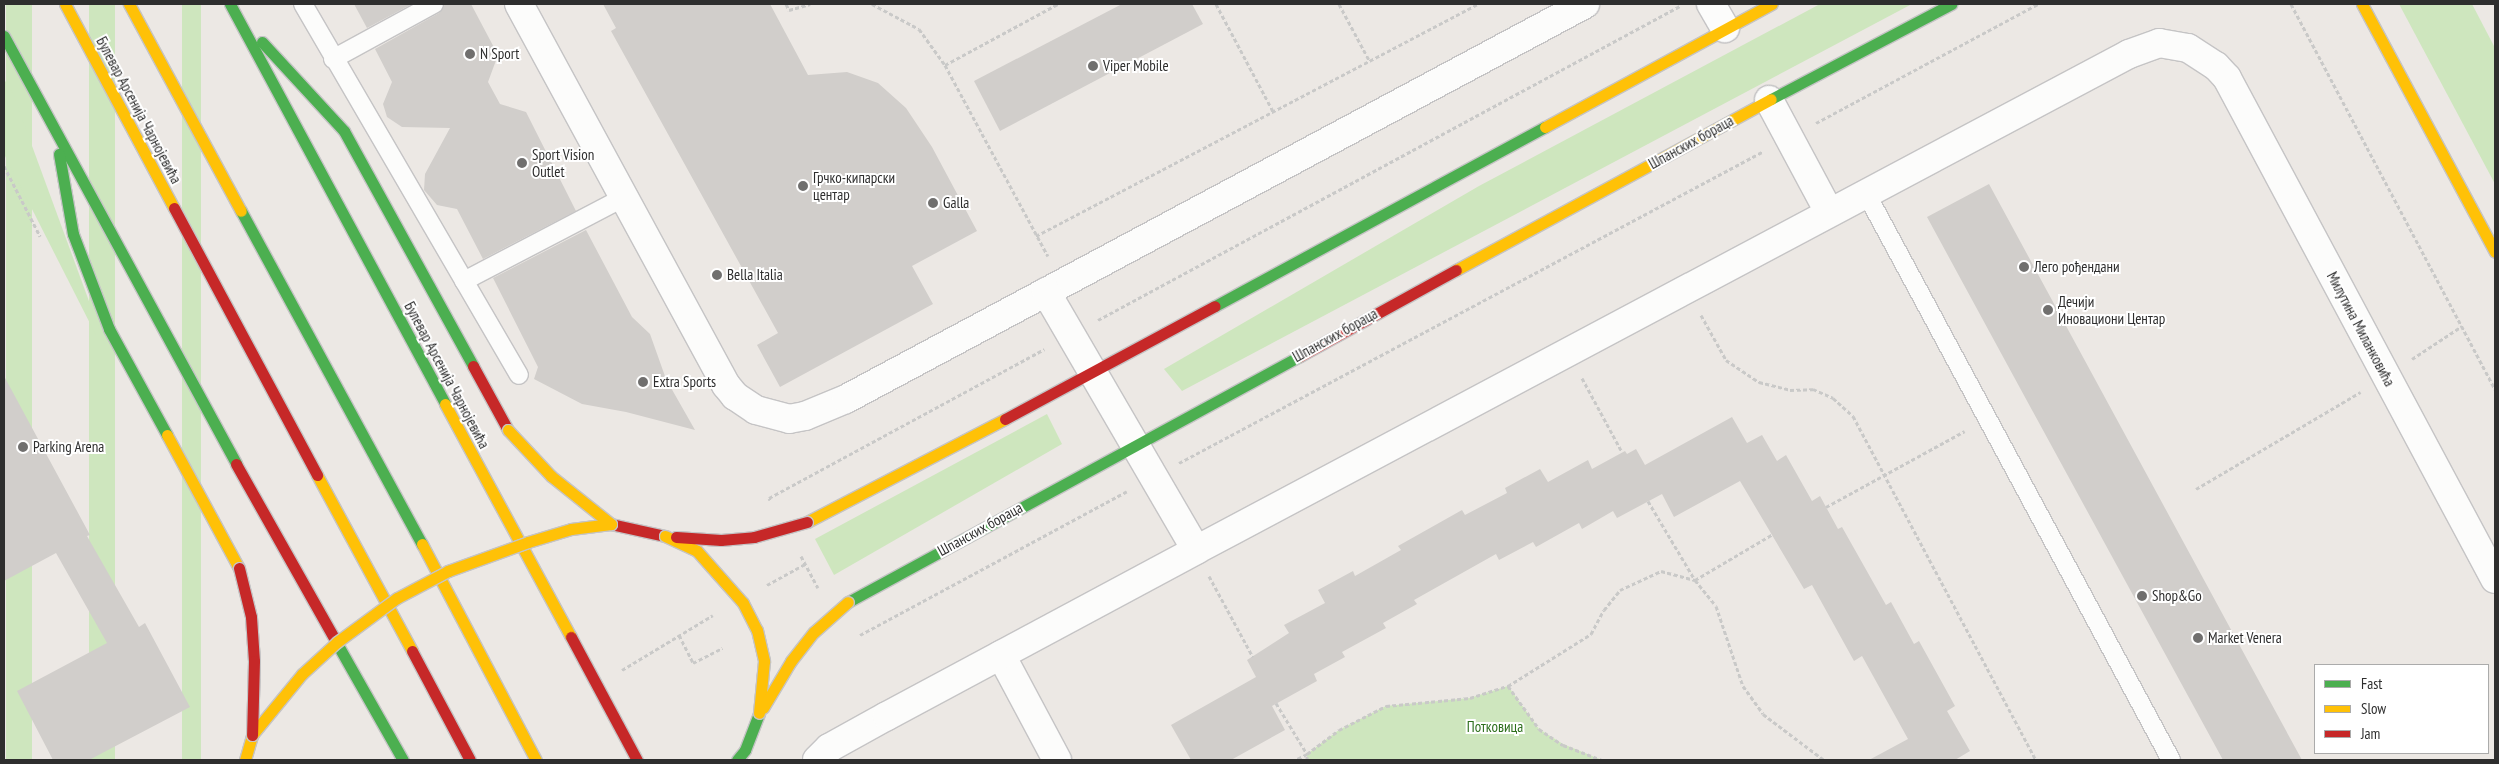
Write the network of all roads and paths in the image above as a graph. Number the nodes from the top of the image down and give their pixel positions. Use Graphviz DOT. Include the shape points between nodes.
graph roads {
  1 [pos="65,4"];
  2 [pos="129,4"];
  3 [pos="303,4"];
  4 [pos="434,4"];
  5 [pos="519,4"];
  6 [pos="786,4"];
  7 [pos="810,4"];
  8 [pos="872,4"];
  9 [pos="1058,4"];
  10 [pos="1216,4"];
  11 [pos="1339,4"];
  12 [pos="1477,4"];
  13 [pos="1585,4"];
  14 [pos="1684,4"];
  15 [pos="1711,4"];
  16 [pos="1772,4"];
  17 [pos="1951,4"];
  18 [pos="2038,4"];
  19 [pos="2291,4"];
  20 [pos="2362,5"];
  21 [pos="233,9"];
  22 [pos="1725,28"];
  23 [pos="4,36"];
  24 [pos="333,59"];
  25 [pos="1369,60"];
  26 [pos="945,65"];
  27 [pos="1769,100"];
  28 [pos="1273,111"];
  29 [pos="55,130"];
  30 [pos="1789,137"];
  31 [pos="1866,193"];
  32 [pos="623,198"];
  33 [pos="1829,212"];
  34 [pos="1036,236"];
  35 [pos="2495,252"];
  36 [pos="464,281"];
  37 [pos="1055,287"];
  38 [pos="1690,287"];
  39 [pos="2462,326"];
  40 [pos="1071,335"];
  41 [pos="1568,352"];
  42 [pos="1092,372"];
  43 [pos="519,375"];
  44 [pos="2387,376"];
  45 [pos="2495,389"];
  46 [pos="1987,418"];
  47 [pos="1135,444"];
  48 [pos="1622,452"];
  49 [pos="1884,476"];
  50 [pos="1153,477"];
  51 [pos="2196,489"];
  52 [pos="1648,501"];
  53 [pos="773,506"];
  54 [pos="1826,507"];
  55 [pos="612,524"];
  56 [pos="1774,534"];
  57 [pos="665,536"];
  58 [pos="796,547"];
  59 [pos="1196,550"];
  60 [pos="805,564"];
  61 [pos="2495,579"];
  62 [pos="1695,580"];
  63 [pos="763,587"];
  64 [pos="819,590"];
  65 [pos="721,611"];
  66 [pos="679,635"];
  67 [pos="856,637"];
  68 [pos="722,648"];
  69 [pos="1001,655"];
  70 [pos="1253,657"];
  71 [pos="618,673"];
  72 [pos="1508,686"];
  73 [pos="1276,703"];
  74 [pos="760,713"];
  75 [pos="252,735"];
  76 [pos="1307,754"];
  77 [pos="745,755"];
  78 [pos="245,760"];
  79 [pos="403,760"];
  80 [pos="470,760"];
  81 [pos="536,760"];
  82 [pos="637,760"];
  83 [pos="737,760"];
  84 [pos="817,760"];
  85 [pos="1058,760"];
  86 [pos="1295,760"];
  87 [pos="1306,760"];
  88 [pos="1602,760"];
  89 [pos="1824,760"];
  90 [pos="2036,760"];
  91 [pos="2171,760"];
  1 -- 80 [label="main road, Булевар Арсенија Чарнојевића"];
  2 -- 81 [label="main road"];
  3 -- 24 [label="lane"];
  4 -- 24 [label="lane"];
  5 -- 32 [label="street"];
  6 -- 7 [label="path" via="789,10"];
  8 -- 26 [label="path" via="919,28"];
  9 -- 26 [label="path"];
  10 -- 28 [label="path"];
  11 -- 25 [label="path"];
  12 -- 25 [label="path"];
  13 -- 37 [label="street"];
  14 -- 40 [label="path"];
  15 -- 22 [label="street"];
  16 -- 22 [label="main road"];
  17 -- 27 [label="main road, Шпанских бораца"];
  18 -- 30 [label="path"];
  19 -- 39 [label="path"];
  20 -- 35 [label="main road"];
  21 -- 55 [label="main road, bridge" via="344,131 508,430 551,476"];
  21 -- 82 [label="main road, Булевар Арсенија Чарнојевића"];
  22 -- 42 [label="main road"];
  23 -- 29 [label="main road"];
  24 -- 36 [label="lane"];
  25 -- 28 [label="path"];
  26 -- 34 [label="path"];
  27 -- 30 [label="street"];
  27 -- 47 [label="main road, Шпанских бораца"];
  28 -- 34 [label="path"];
  29 -- 75 [label="main road, bridge" via="73,234 109,329 239,568 251,617 254,661"];
  29 -- 79 [label="main road" via="276,537"];
  30 -- 33 [label="street"];
  30 -- 50 [label="path"];
  31 -- 33 [label="street, Милутина Миланковића"];
  31 -- 44 [label="street, Милутина Миланковића" via="2128,54 2159,43 2188,48 2216,66 2227,78"];
  31 -- 46 [label="lane"];
  32 -- 36 [label="lane"];
  32 -- 37 [label="street" via="726,385 745,404 772,416 789,419 805,416 846,398"];
  33 -- 38 [label="street, Милутина Миланковића"];
  34 -- 37 [label="path"];
  36 -- 43 [label="lane"];
  37 -- 40 [label="street"];
  38 -- 41 [label="street, Милутина Миланковића"];
  38 -- 49 [label="path" via="1709,334 1726,360 1759,382 1790,390 1813,389 1833,398 1853,416"];
  39 -- 44 [label="path"];
  39 -- 45 [label="path"];
  40 -- 42 [label="street"];
  40 -- 53 [label="path" via="769,498"];
  41 -- 48 [label="path"];
  41 -- 59 [label="street, Милутина Миланковића"];
  42 -- 47 [label="street"];
  42 -- 57 [label="main road, bridge" via="807,522 780,532 729,540"];
  44 -- 51 [label="path"];
  44 -- 61 [label="street, Милутина Миланковића"];
  46 -- 49 [label="path"];
  46 -- 91 [label="lane"];
  47 -- 50 [label="street"];
  47 -- 74 [label="main road, Шпанских бораца, bridge" via="848,602 814,632 791,661"];
  49 -- 54 [label="path"];
  49 -- 90 [label="path"];
  50 -- 59 [label="street"];
  50 -- 67 [label="path"];
  52 -- 62 [label="path"];
  55 -- 57 [label="main road"];
  55 -- 75 [label="main road, bridge" via="571,529 528,542 448,571 397,598 337,642 302,674"];
  56 -- 62 [label="path"];
  57 -- 74 [label="main road, bridge" via="696,551 724,577 743,602 757,630 764,661"];
  58 -- 60 [label="path"];
  59 -- 69 [label="street, Милутина Миланковића"];
  59 -- 70 [label="path"];
  60 -- 63 [label="path"];
  60 -- 64 [label="path"];
  62 -- 72 [label="path" via="1661,571 1620,590 1604,610 1592,634"];
  62 -- 89 [label="path" via="1716,606 1743,686 1763,714"];
  65 -- 66 [label="path"];
  66 -- 68 [label="path" via="693,663"];
  66 -- 71 [label="path"];
  69 -- 84 [label="street, Милутина Миланковића" via="829,748"];
  69 -- 85 [label="street"];
  72 -- 76 [label="path" via="1470,698 1386,706 1339,730"];
  72 -- 88 [label="path" via="1539,729 1563,744"];
  73 -- 76 [label="path"];
  74 -- 77 [label="main road"];
  75 -- 78 [label="main road"];
  76 -- 86 [label="path"];
  76 -- 87 [label="path"];
  77 -- 83 [label="main road"];
}
